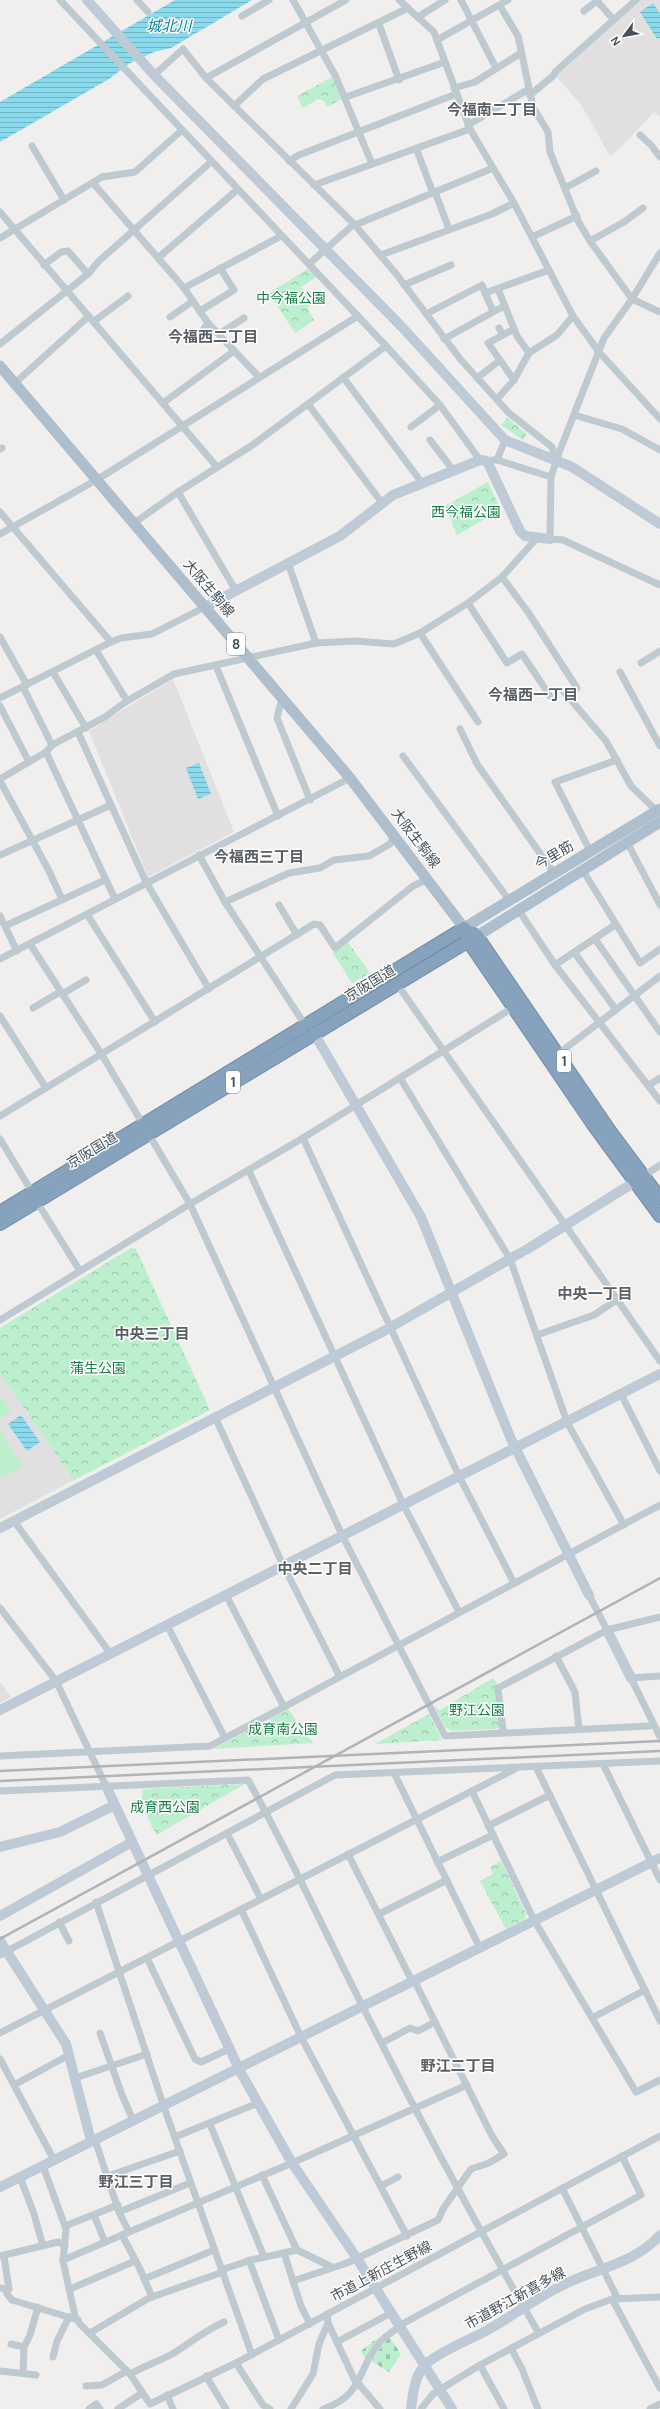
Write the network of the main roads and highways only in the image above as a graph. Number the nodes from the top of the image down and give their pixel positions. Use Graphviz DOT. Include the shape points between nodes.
graph roads {
  1 [pos="0,366"];
  2 [pos="659,811"];
  3 [pos="660,822"];
  4 [pos="464,928"];
  5 [pos="472,938"];
  6 [pos="310,1029"];
  7 [pos="640,1179"];
  8 [pos="34,1197"];
  9 [pos="660,1198"];
  10 [pos="0,1212"];
  11 [pos="660,1216"];
  12 [pos="0,1224"];
  1 -- 4 [label="main road, 大阪生駒線 / 8" via="350,778"];
  2 -- 4 [label="main road, 今里筋"];
  3 -- 5 [label="main road, 今里筋"];
  4 -- 5 [label="highway, 1"];
  4 -- 6 [label="highway, 京阪国道 / 1"];
  5 -- 6 [label="highway, 京阪国道 / 1" via="397,984"];
  5 -- 7 [label="highway, 1" via="558,1054"];
  5 -- 7 [label="highway, 1" via="514,1007 594,1126"];
  6 -- 8 [label="highway, 京阪国道 / 1"];
  7 -- 9 [label="highway, 1"];
  7 -- 11 [label="highway, 1"];
  8 -- 10 [label="highway, 京阪国道 / 1"];
  8 -- 12 [label="highway, 京阪国道 / 1"];
}
